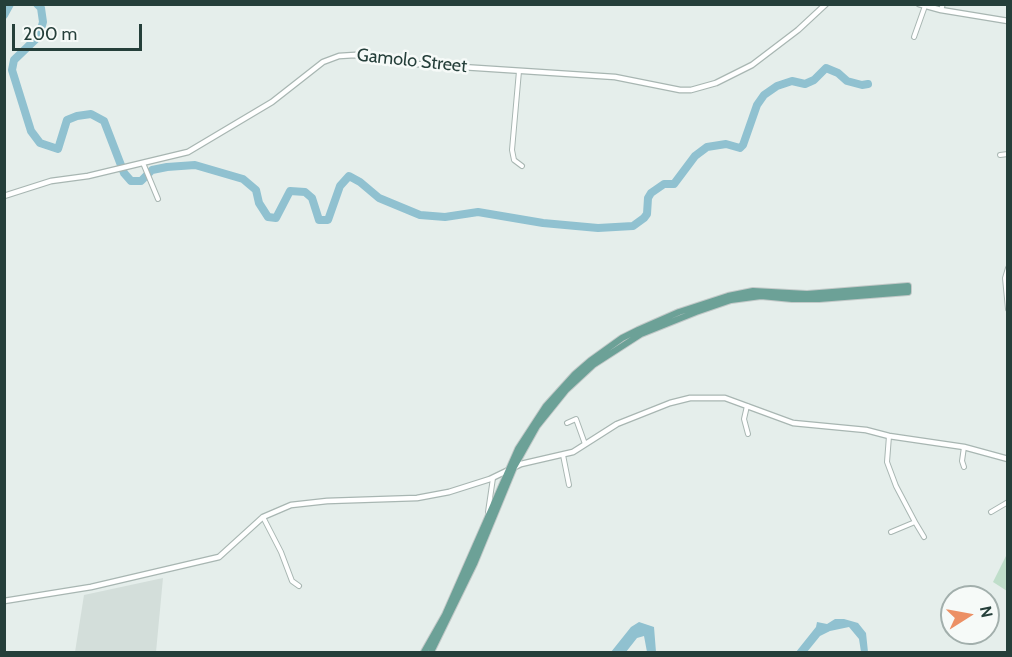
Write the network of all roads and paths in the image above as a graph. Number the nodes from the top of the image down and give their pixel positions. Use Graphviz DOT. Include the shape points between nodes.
graph roads {
  1 [pos="826,4"];
  2 [pos="919,4"];
  3 [pos="925,6"];
  4 [pos="942,7"];
  5 [pos="1008,21"];
  6 [pos="914,38"];
  7 [pos="519,70"];
  8 [pos="1000,154"];
  9 [pos="1008,154"];
  10 [pos="141,163"];
  11 [pos="522,166"];
  12 [pos="4,196"];
  13 [pos="158,199"];
  14 [pos="1008,268"];
  15 [pos="1007,284"];
  16 [pos="908,289"];
  17 [pos="1008,309"];
  18 [pos="747,405"];
  19 [pos="567,423"];
  20 [pos="748,434"];
  21 [pos="889,436"];
  22 [pos="585,444"];
  23 [pos="964,447"];
  24 [pos="563,455"];
  25 [pos="1008,459"];
  26 [pos="517,460"];
  27 [pos="964,467"];
  28 [pos="494,477"];
  29 [pos="569,485"];
  30 [pos="1008,502"];
  31 [pos="490,510"];
  32 [pos="991,512"];
  33 [pos="263,517"];
  34 [pos="915,522"];
  35 [pos="891,532"];
  36 [pos="924,537"];
  37 [pos="299,586"];
  38 [pos="4,601"];
  39 [pos="424,652"];
  40 [pos="431,652"];
  1 -- 7 [label="street, Gamolo Street" via="752,65 701,88 680,90 623,78"];
  2 -- 3 [label="street"];
  3 -- 4 [label="street"];
  3 -- 6 [label="street"];
  4 -- 5 [label="street"];
  7 -- 10 [label="street, Gamolo Street" via="339,56 323,62 272,102 207,142 188,152"];
  7 -- 11 [label="street" via="512,150 514,160"];
  8 -- 9 [label="street"];
  10 -- 12 [label="street, Gamolo Street" via="51,181"];
  10 -- 13 [label="street"];
  14 -- 15 [label="street"];
  15 -- 17 [label="street"];
  16 -- 26 [label="main road" via="807,300 740,298 650,330 608,354 577,379 537,426"];
  18 -- 20 [label="street" via="744,419"];
  18 -- 21 [label="street" via="792,423"];
  18 -- 22 [label="street" via="725,398 680,399 617,424"];
  19 -- 22 [label="street" via="576,419"];
  21 -- 23 [label="street"];
  21 -- 34 [label="street" via="888,466"];
  22 -- 24 [label="street"];
  23 -- 25 [label="street"];
  23 -- 27 [label="street"];
  24 -- 26 [label="street"];
  24 -- 29 [label="street"];
  26 -- 28 [label="street"];
  26 -- 31 [label="main road"];
  28 -- 31 [label="street"];
  28 -- 33 [label="street" via="427,497 307,503"];
  30 -- 32 [label="street"];
  31 -- 39 [label="main road"];
  31 -- 40 [label="main road" via="469,575"];
  33 -- 37 [label="street" via="292,581"];
  33 -- 38 [label="street" via="226,553 208,561"];
  34 -- 35 [label="street"];
  34 -- 36 [label="street"];
}
